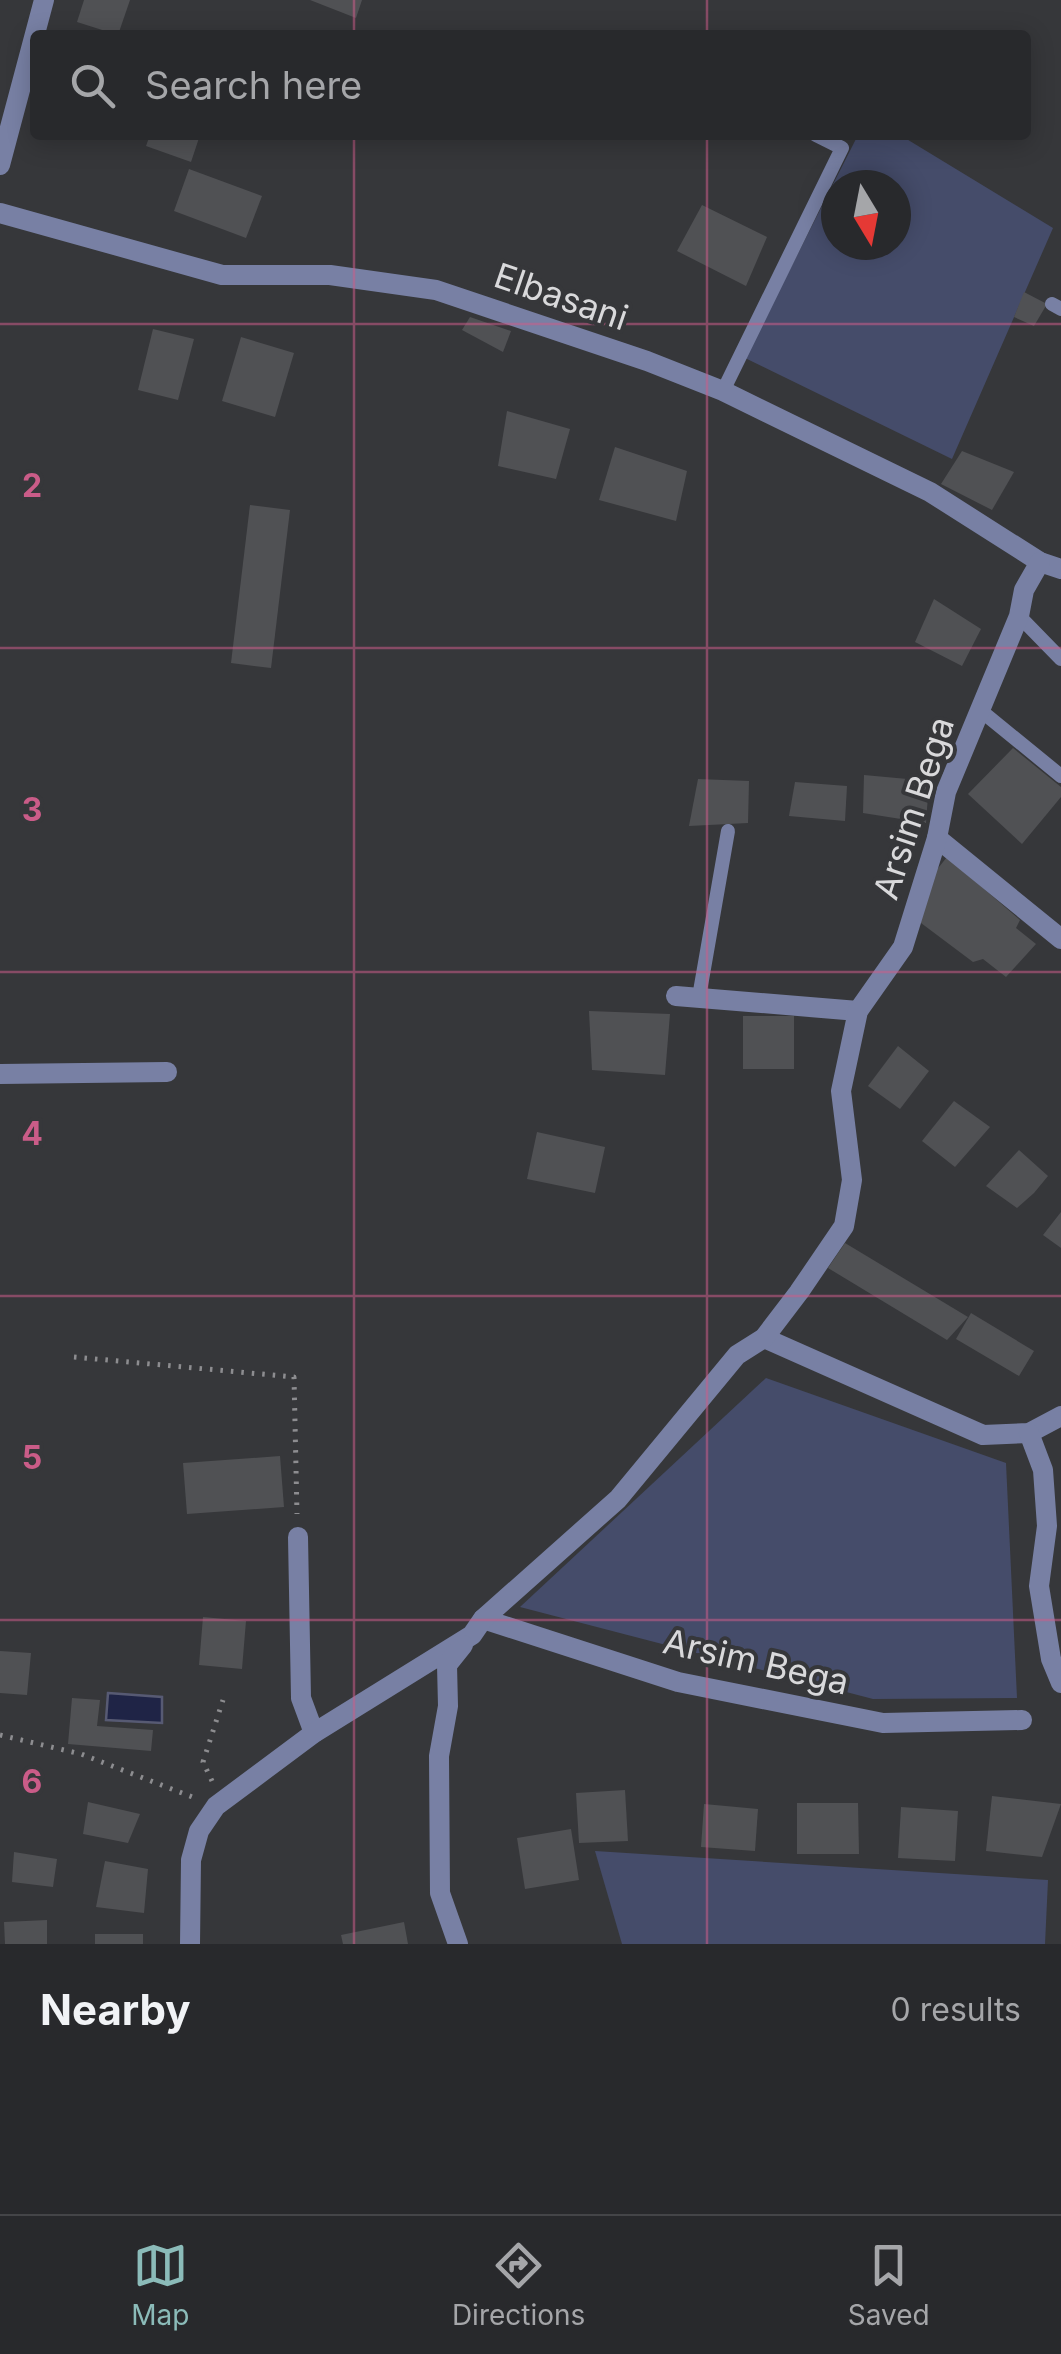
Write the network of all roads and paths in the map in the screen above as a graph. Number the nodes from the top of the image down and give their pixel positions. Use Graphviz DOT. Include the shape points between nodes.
graph roads {
  1 [pos="44,0"];
  2 [pos="36,30"];
  3 [pos="30,52"];
  4 [pos="826,140"];
  5 [pos="0,165"];
  6 [pos="0,213"];
  7 [pos="723,392"];
  8 [pos="1051,565"];
  9 [pos="1018,616"];
  10 [pos="1061,660"];
  11 [pos="980,710"];
  12 [pos="1061,776"];
  13 [pos="728,832"];
  14 [pos="937,838"];
  15 [pos="1061,939"];
  16 [pos="676,996"];
  17 [pos="700,997"];
  18 [pos="858,1011"];
  19 [pos="167,1072"];
  20 [pos="0,1074"];
  21 [pos="764,1338"];
  22 [pos="74,1357"];
  23 [pos="1061,1416"];
  24 [pos="1029,1433"];
  25 [pos="298,1538"];
  26 [pos="478,1627"];
  27 [pos="1061,1683"];
  28 [pos="222,1700"];
  29 [pos="1022,1720"];
  30 [pos="314,1733"];
  31 [pos="0,1735"];
  32 [pos="219,1804"];
  33 [pos="190,1944"];
  34 [pos="458,1944"];
  1 -- 2 [label="street"];
  3 -- 5 [label="street"];
  4 -- 7 [label="lane" via="842,148"];
  6 -- 7 [label="street, Elbasani" via="222,275 330,275 436,290"];
  7 -- 8 [label="street, Elbasani" via="930,492"];
  8 -- 9 [label="street, Arsim Bega" via="1024,590"];
  9 -- 10 [label="lane"];
  9 -- 11 [label="street, Arsim Bega"];
  11 -- 12 [label="lane"];
  11 -- 14 [label="street, Arsim Bega" via="946,792"];
  13 -- 17 [label="lane"];
  14 -- 15 [label="street"];
  14 -- 18 [label="street, Arsim Bega" via="903,948"];
  16 -- 17 [label="street"];
  17 -- 18 [label="street"];
  18 -- 21 [label="street, Arsim Bega" via="841,1090 852,1180 844,1226"];
  19 -- 20 [label="street"];
  21 -- 24 [label="street" via="984,1435"];
  21 -- 26 [label="street, Arsim Bega" via="737,1355 618,1499"];
  22 -- 25 [label="path" via="294,1377"];
  23 -- 24 [label="street"];
  24 -- 27 [label="street" via="1043,1470 1047,1526 1038,1586"];
  25 -- 30 [label="street" via="301,1698"];
  26 -- 29 [label="street, Arsim Bega" via="678,1682 883,1723"];
  26 -- 30 [label="street, Arsim Bega"];
  26 -- 34 [label="street, Arsim Bega" via="448,1664 439,1756 440,1893"];
  28 -- 32 [label="path" via="203,1762"];
  30 -- 32 [label="street, Arsim Bega"];
  31 -- 32 [label="path" via="81,1754"];
  32 -- 33 [label="street, Arsim Bega" via="199,1831 192,1860"];
}
